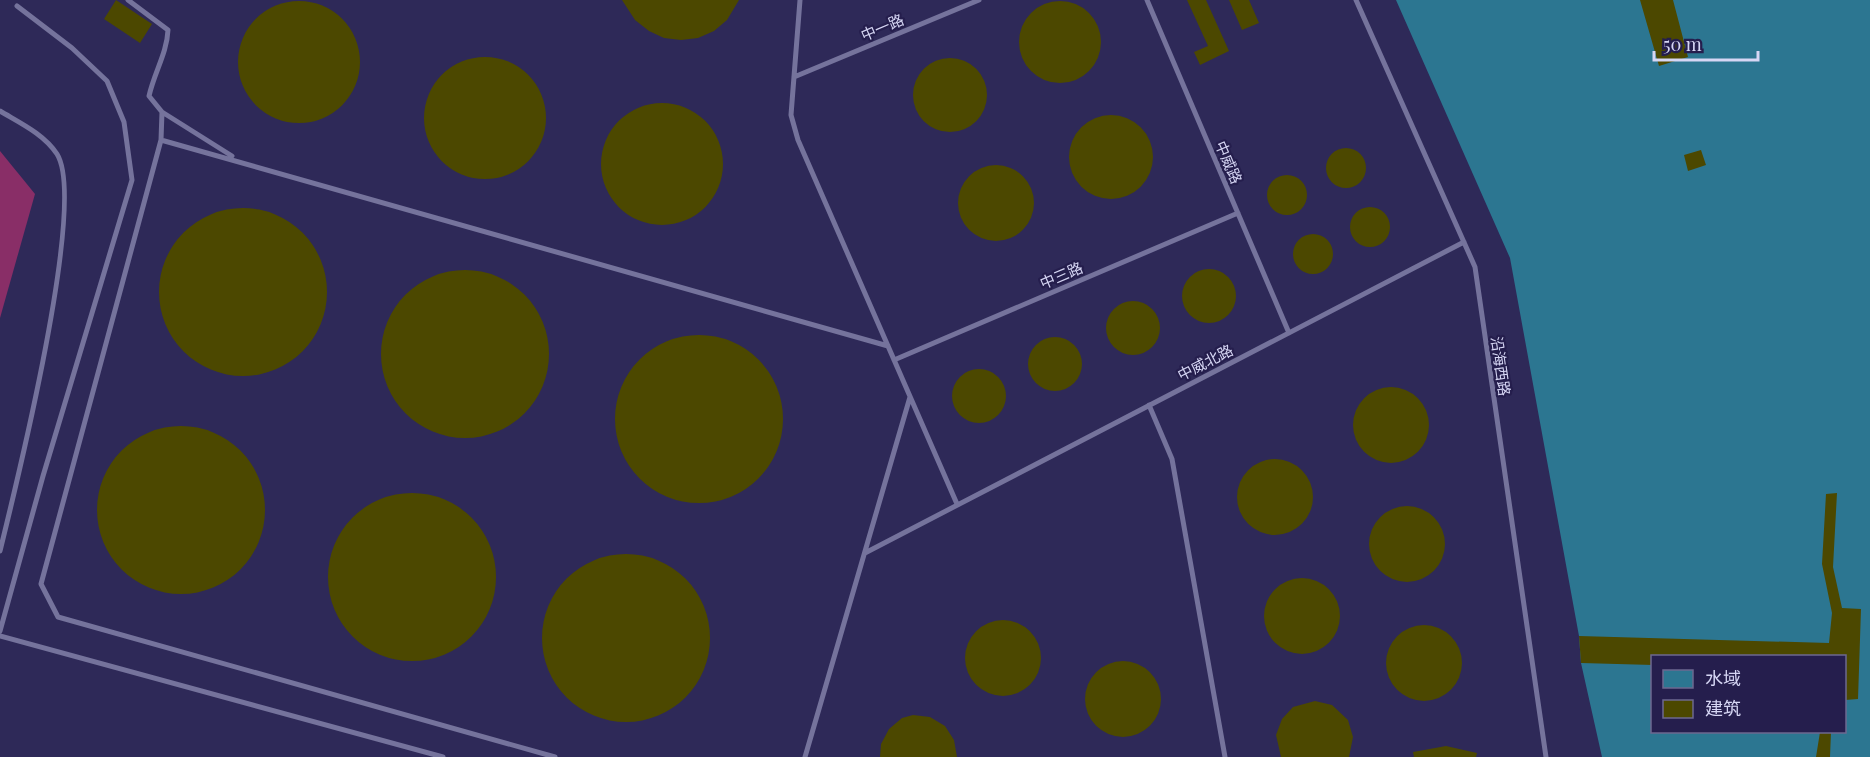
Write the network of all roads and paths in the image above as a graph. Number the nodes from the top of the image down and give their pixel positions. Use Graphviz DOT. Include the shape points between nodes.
graph roads {
  1 [pos="128,0"];
  2 [pos="800,0"];
  3 [pos="979,0"];
  4 [pos="1147,0"];
  5 [pos="1356,0"];
  6 [pos="17,6"];
  7 [pos="794,77"];
  8 [pos="0,111"];
  9 [pos="162,111"];
  10 [pos="161,140"];
  11 [pos="238,160"];
  12 [pos="1238,213"];
  13 [pos="1464,242"];
  14 [pos="1289,333"];
  15 [pos="888,346"];
  16 [pos="894,360"];
  17 [pos="910,397"];
  18 [pos="1149,405"];
  19 [pos="957,504"];
  20 [pos="0,551"];
  21 [pos="865,553"];
  22 [pos="0,631"];
  23 [pos="0,636"];
  24 [pos="443,757"];
  25 [pos="555,757"];
  26 [pos="805,757"];
  27 [pos="1225,757"];
  28 [pos="1546,757"];
  1 -- 9 [label="lane" via="168,30 167,47 153,74 149,96"];
  2 -- 7 [label="lane"];
  3 -- 7 [label="lane, 中一路"];
  4 -- 12 [label="lane, 中威路"];
  5 -- 13 [label="lane, 沿海西路"];
  6 -- 22 [label="lane" via="107,81 124,122 132,180"];
  7 -- 15 [label="lane" via="791,115 798,140"];
  8 -- 20 [label="lane" via="36,132 58,155 66,182 64,227 38,389"];
  9 -- 10 [label="lane"];
  9 -- 11 [label="lane"];
  10 -- 11 [label="lane"];
  10 -- 25 [label="lane" via="40,584 58,617"];
  11 -- 15 [label="lane"];
  12 -- 14 [label="lane, 中威路"];
  12 -- 16 [label="lane, 中三路"];
  13 -- 14 [label="lane, 中威北路"];
  13 -- 28 [label="lane, 沿海西路" via="1475,267"];
  14 -- 18 [label="lane, 中威北路"];
  15 -- 16 [label="lane"];
  16 -- 17 [label="lane"];
  17 -- 19 [label="lane"];
  17 -- 21 [label="lane"];
  18 -- 19 [label="lane, 中威北路"];
  18 -- 27 [label="lane" via="1172,459"];
  19 -- 21 [label="lane, 中威北路"];
  21 -- 26 [label="lane"];
  23 -- 24 [label="lane"];
}
